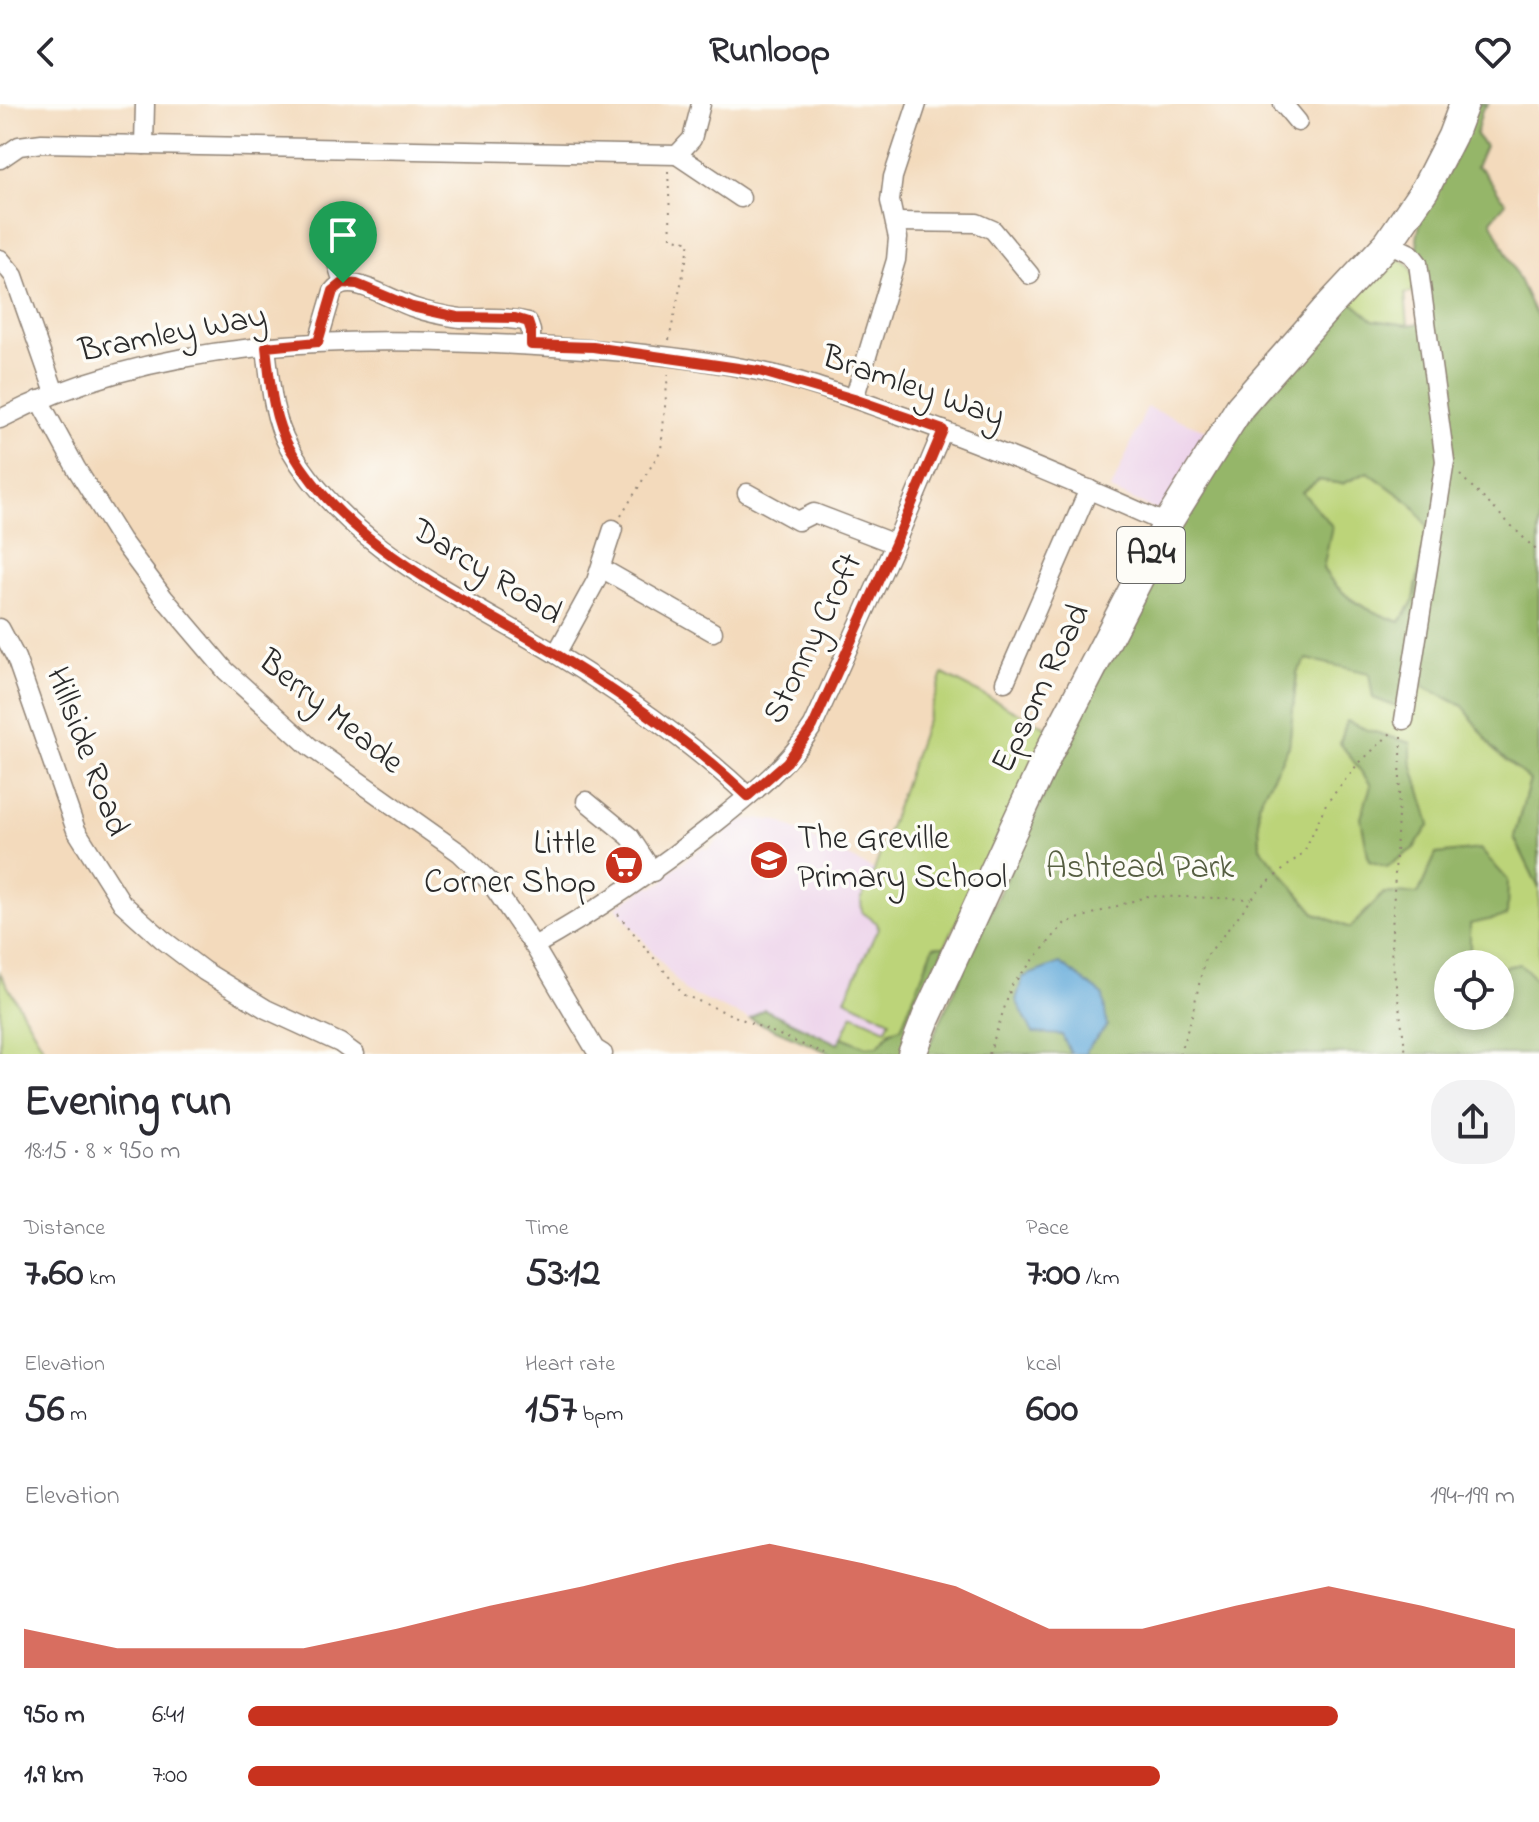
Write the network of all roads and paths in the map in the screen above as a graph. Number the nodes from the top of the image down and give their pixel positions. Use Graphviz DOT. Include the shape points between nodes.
graph roads {
  1 [pos="145,104"];
  2 [pos="701,104"];
  3 [pos="917,104"];
  4 [pos="1283,104"];
  5 [pos="1464,104"];
  6 [pos="1298,122"];
  7 [pos="144,145"];
  8 [pos="673,155"];
  9 [pos="0,159"];
  10 [pos="741,198"];
  11 [pos="896,222"];
  12 [pos="1388,243"];
  13 [pos="334,254"];
  14 [pos="0,259"];
  15 [pos="1030,275"];
  16 [pos="343,283"];
  17 [pos="318,342"];
  18 [pos="531,345"];
  19 [pos="266,347"];
  20 [pos="667,357"];
  21 [pos="47,397"];
  22 [pos="854,399"];
  23 [pos="0,419"];
  24 [pos="943,430"];
  25 [pos="1445,461"];
  26 [pos="1089,489"];
  27 [pos="747,493"];
  28 [pos="1167,524"];
  29 [pos="613,529"];
  30 [pos="895,544"];
  31 [pos="1539,553"];
  32 [pos="601,568"];
  33 [pos="0,628"];
  34 [pos="713,632"];
  35 [pos="556,654"];
  36 [pos="1005,682"];
  37 [pos="1404,720"];
  38 [pos="748,796"];
  39 [pos="586,801"];
  40 [pos="653,872"];
  41 [pos="1252,899"];
  42 [pos="607,900"];
  43 [pos="534,946"];
  44 [pos="355,1054"];
  45 [pos="603,1054"];
  46 [pos="825,1054"];
  47 [pos="912,1054"];
  48 [pos="989,1054"];
  49 [pos="1179,1054"];
  50 [pos="1406,1054"];
  1 -- 7 [label="street"];
  2 -- 8 [label="street" via="692,139"];
  3 -- 11 [label="street" via="893,177 890,201"];
  4 -- 6 [label="street"];
  5 -- 12 [label="highway, Epsom Road / A24" via="1425,189"];
  7 -- 8 [label="street"];
  7 -- 9 [label="street" via="42,143 19,146"];
  8 -- 10 [label="street"];
  8 -- 20 [label="path" via="671,237 690,242"];
  11 -- 15 [label="street" via="977,223 993,230"];
  11 -- 22 [label="street" via="896,260"];
  12 -- 25 [label="street" via="1418,263"];
  12 -- 28 [label="highway, Epsom Road / A24" via="1240,407"];
  13 -- 16 [label="street"];
  14 -- 21 [label="street, Berry Meade" via="14,276"];
  16 -- 17 [label="street, Bramley Way" via="333,291"];
  16 -- 18 [label="street" via="457,317 528,322"];
  17 -- 18 [label="street, Bramley Way"];
  17 -- 19 [label="street, Bramley Way"];
  18 -- 20 [label="street, Bramley Way"];
  19 -- 21 [label="street, Bramley Way" via="156,364"];
  19 -- 35 [label="street, Darcy Road" via="279,426 301,466 335,507 432,583"];
  20 -- 22 [label="street, Bramley Way" via="759,371"];
  20 -- 29 [label="path" via="661,450"];
  21 -- 23 [label="street, Bramley Way"];
  21 -- 43 [label="street, Berry Meade" via="76,468 121,540 226,671 309,746 460,853 490,882"];
  22 -- 24 [label="street, Bramley Way"];
  24 -- 26 [label="street, Bramley Way"];
  24 -- 30 [label="street, Stonny Croft"];
  25 -- 31 [label="path"];
  25 -- 37 [label="street"];
  26 -- 28 [label="street, Bramley Way"];
  26 -- 36 [label="street"];
  27 -- 30 [label="street" via="798,521 814,513"];
  28 -- 47 [label="highway, Epsom Road / A24" via="1050,750"];
  29 -- 32 [label="street"];
  30 -- 38 [label="street, Stonny Croft" via="813,726 787,762"];
  32 -- 34 [label="street"];
  32 -- 35 [label="street"];
  33 -- 44 [label="street, Hillside Road" via="16,658 76,830 122,903 204,971"];
  35 -- 38 [label="street, Darcy Road" via="674,733"];
  37 -- 41 [label="path" via="1326,804 1304,852"];
  37 -- 50 [label="path" via="1391,951"];
  38 -- 40 [label="street, Stonny Croft"];
  39 -- 40 [label="street" via="630,837"];
  40 -- 42 [label="street, Stonny Croft"];
  41 -- 48 [label="path" via="1148,896 1065,923 1012,985"];
  41 -- 49 [label="path" via="1205,958"];
  42 -- 43 [label="street, Stonny Croft"];
  42 -- 46 [label="path" via="684,995"];
  43 -- 45 [label="street, Berry Meade" via="595,1049"];
}
